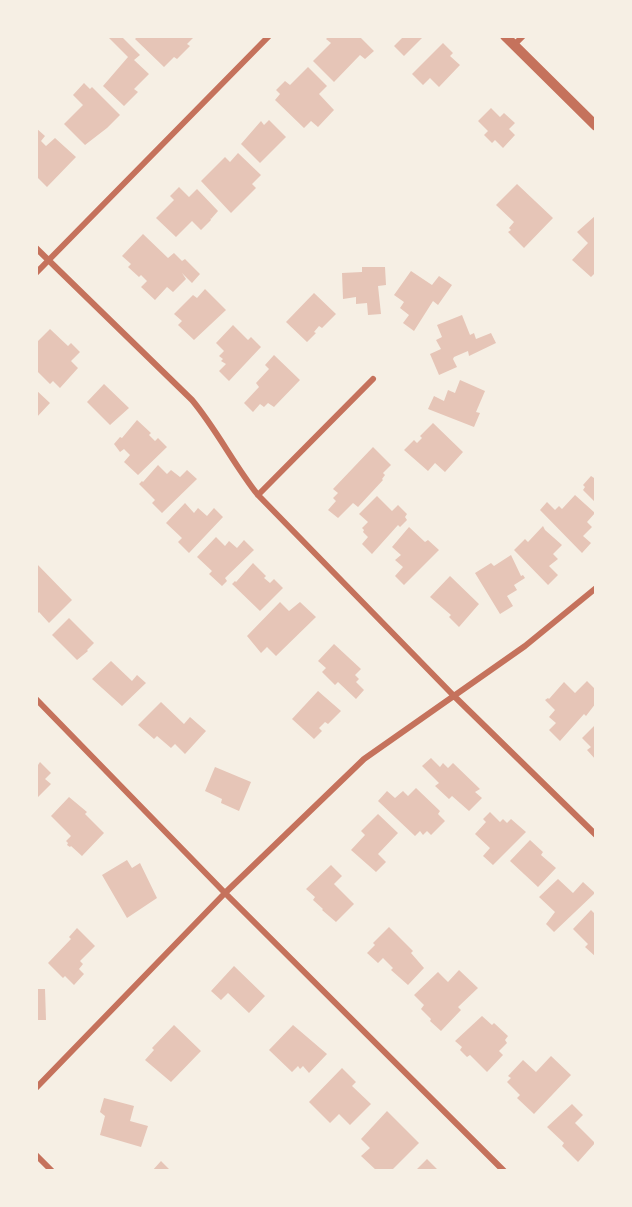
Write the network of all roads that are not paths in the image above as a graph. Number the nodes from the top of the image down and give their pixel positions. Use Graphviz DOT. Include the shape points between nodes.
graph roads {
  1 [pos="269,36"];
  2 [pos="505,36"];
  3 [pos="523,36"];
  4 [pos="514,45"];
  5 [pos="596,126"];
  6 [pos="36,248"];
  7 [pos="48,260"];
  8 [pos="36,273"];
  9 [pos="373,379"];
  10 [pos="258,495"];
  11 [pos="596,588"];
  12 [pos="453,695"];
  13 [pos="36,699"];
  14 [pos="596,835"];
  15 [pos="225,893"];
  16 [pos="36,1088"];
  17 [pos="36,1155"];
  18 [pos="52,1171"];
  19 [pos="504,1171"];
  1 -- 7 [label="street"];
  2 -- 4 [label="street"];
  3 -- 4 [label="street"];
  4 -- 5 [label="street"];
  6 -- 7 [label="street"];
  7 -- 8 [label="street"];
  7 -- 10 [label="street" via="192,400"];
  9 -- 10 [label="street"];
  10 -- 12 [label="street"];
  11 -- 12 [label="street" via="525,646"];
  12 -- 14 [label="street"];
  12 -- 15 [label="street" via="364,759"];
  13 -- 15 [label="street"];
  15 -- 16 [label="street"];
  15 -- 19 [label="street"];
  17 -- 18 [label="street"];
}
